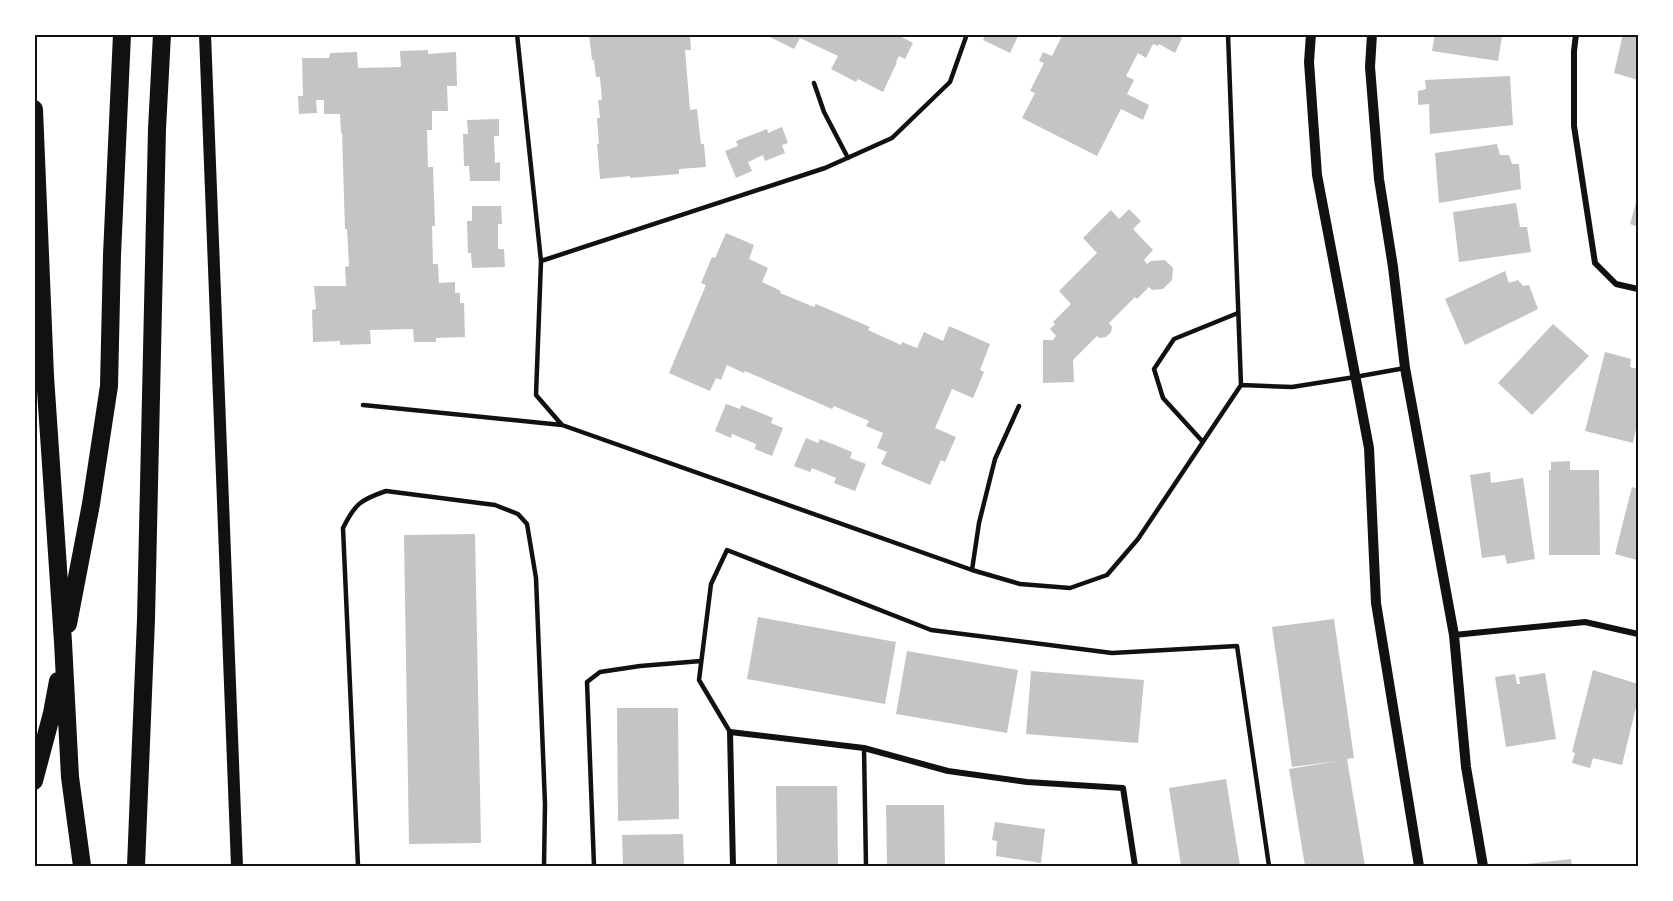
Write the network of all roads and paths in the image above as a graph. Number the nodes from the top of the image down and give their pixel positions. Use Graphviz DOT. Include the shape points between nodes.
graph roads {
  1 [pos="122,34"];
  2 [pos="162,34"];
  3 [pos="205,34"];
  4 [pos="517,34"];
  5 [pos="967,34"];
  6 [pos="1228,34"];
  7 [pos="1311,34"];
  8 [pos="1372,34"];
  9 [pos="1576,34"];
  10 [pos="814,83"];
  11 [pos="34,109"];
  12 [pos="848,158"];
  13 [pos="540,261"];
  14 [pos="1638,289"];
  15 [pos="1238,313"];
  16 [pos="1405,368"];
  17 [pos="1355,377"];
  18 [pos="1241,385"];
  19 [pos="363,405"];
  20 [pos="1019,406"];
  21 [pos="562,425"];
  22 [pos="1203,442"];
  23 [pos="972,570"];
  24 [pos="1638,634"];
  25 [pos="1454,635"];
  26 [pos="701,661"];
  27 [pos="730,732"];
  28 [pos="864,748"];
  29 [pos="34,781"];
  30 [pos="82,867"];
  31 [pos="136,867"];
  32 [pos="237,867"];
  33 [pos="358,867"];
  34 [pos="544,867"];
  35 [pos="594,867"];
  36 [pos="733,867"];
  37 [pos="866,867"];
  38 [pos="1134,867"];
  39 [pos="1269,867"];
  40 [pos="1419,867"];
  41 [pos="1483,867"];
  1 -- 29 [label="highway" via="109,386 52,713"];
  2 -- 31 [label="highway"];
  3 -- 32 [label="main road"];
  4 -- 13 [label="lane"];
  5 -- 12 [label="lane" via="950,82 892,138"];
  6 -- 15 [label="lane"];
  7 -- 17 [label="street" via="1309,62 1317,175"];
  8 -- 16 [label="street" via="1370,67 1379,179"];
  9 -- 14 [label="street" via="1574,126 1595,263 1616,284"];
  10 -- 12 [label="lane"];
  11 -- 30 [label="highway" via="45,376 70,777"];
  12 -- 13 [label="lane"];
  13 -- 21 [label="lane" via="536,395"];
  15 -- 18 [label="lane"];
  15 -- 22 [label="lane" via="1174,339 1154,369 1163,398"];
  16 -- 17 [label="lane"];
  16 -- 25 [label="street"];
  17 -- 18 [label="lane" via="1292,387"];
  17 -- 40 [label="street" via="1368,448 1376,603"];
  18 -- 22 [label="lane"];
  19 -- 21 [label="lane"];
  20 -- 23 [label="lane" via="995,459"];
  21 -- 23 [label="lane"];
  22 -- 23 [label="lane" via="1138,539 1107,575 1070,588 1020,584"];
  24 -- 25 [label="street" via="1585,622"];
  25 -- 41 [label="street" via="1466,767"];
  26 -- 27 [label="lane" via="699,680"];
  26 -- 35 [label="lane" via="600,672 587,682"];
  26 -- 39 [label="lane" via="711,584 727,550 931,630 1112,653 1237,646"];
  27 -- 28 [label="street"];
  27 -- 36 [label="street"];
  28 -- 37 [label="lane"];
  28 -- 38 [label="street" via="948,771 1027,782 1123,788"];
  33 -- 34 [label="lane" via="343,528 352,509 386,491 495,505 518,514 527,524 536,578"];
}
